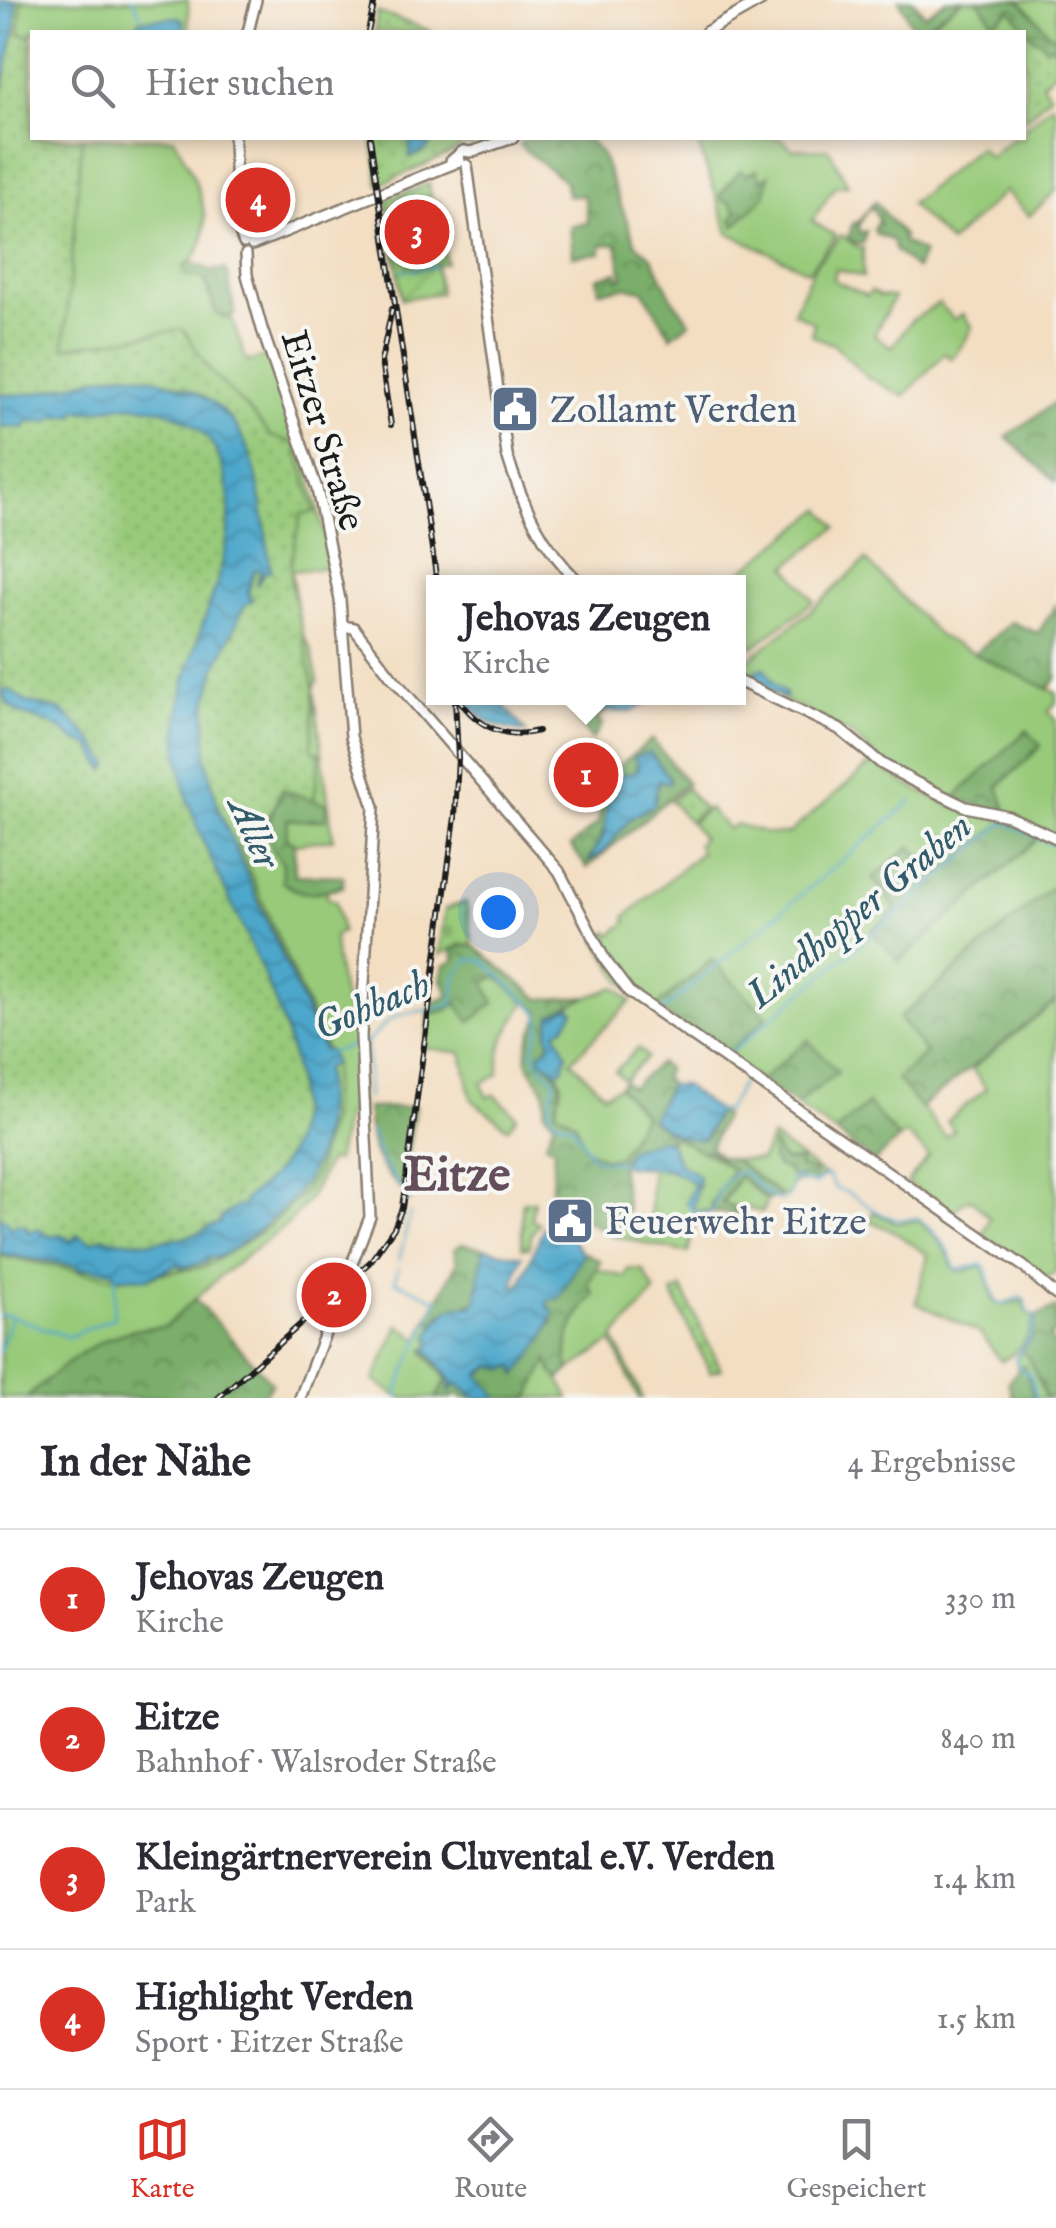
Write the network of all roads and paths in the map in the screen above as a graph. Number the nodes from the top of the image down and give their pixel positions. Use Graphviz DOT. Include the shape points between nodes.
graph roads {
  1 [pos="256,0"];
  2 [pos="762,0"];
  3 [pos="248,30"];
  4 [pos="710,30"];
  5 [pos="234,140"];
  6 [pos="507,140"];
  7 [pos="467,159"];
  8 [pos="247,247"];
  9 [pos="573,575"];
  10 [pos="343,626"];
  11 [pos="746,685"];
  12 [pos="1056,838"];
  13 [pos="1056,1295"];
  14 [pos="300,1398"];
  1 -- 3 [label="street"];
  2 -- 4 [label="street"];
  5 -- 8 [label="street, Eitzer Straße" via="237,226"];
  6 -- 7 [label="street"];
  7 -- 8 [label="street"];
  7 -- 9 [label="street" via="507,455 543,540"];
  8 -- 10 [label="street, Eitzer Straße" via="247,274 266,345 317,489"];
  10 -- 13 [label="street" via="357,632 560,872 629,992"];
  10 -- 14 [label="street, Eitzer Straße" via="350,737 374,807 361,1037 369,1224"];
  11 -- 12 [label="street" via="840,729 882,764 941,795"];
}
